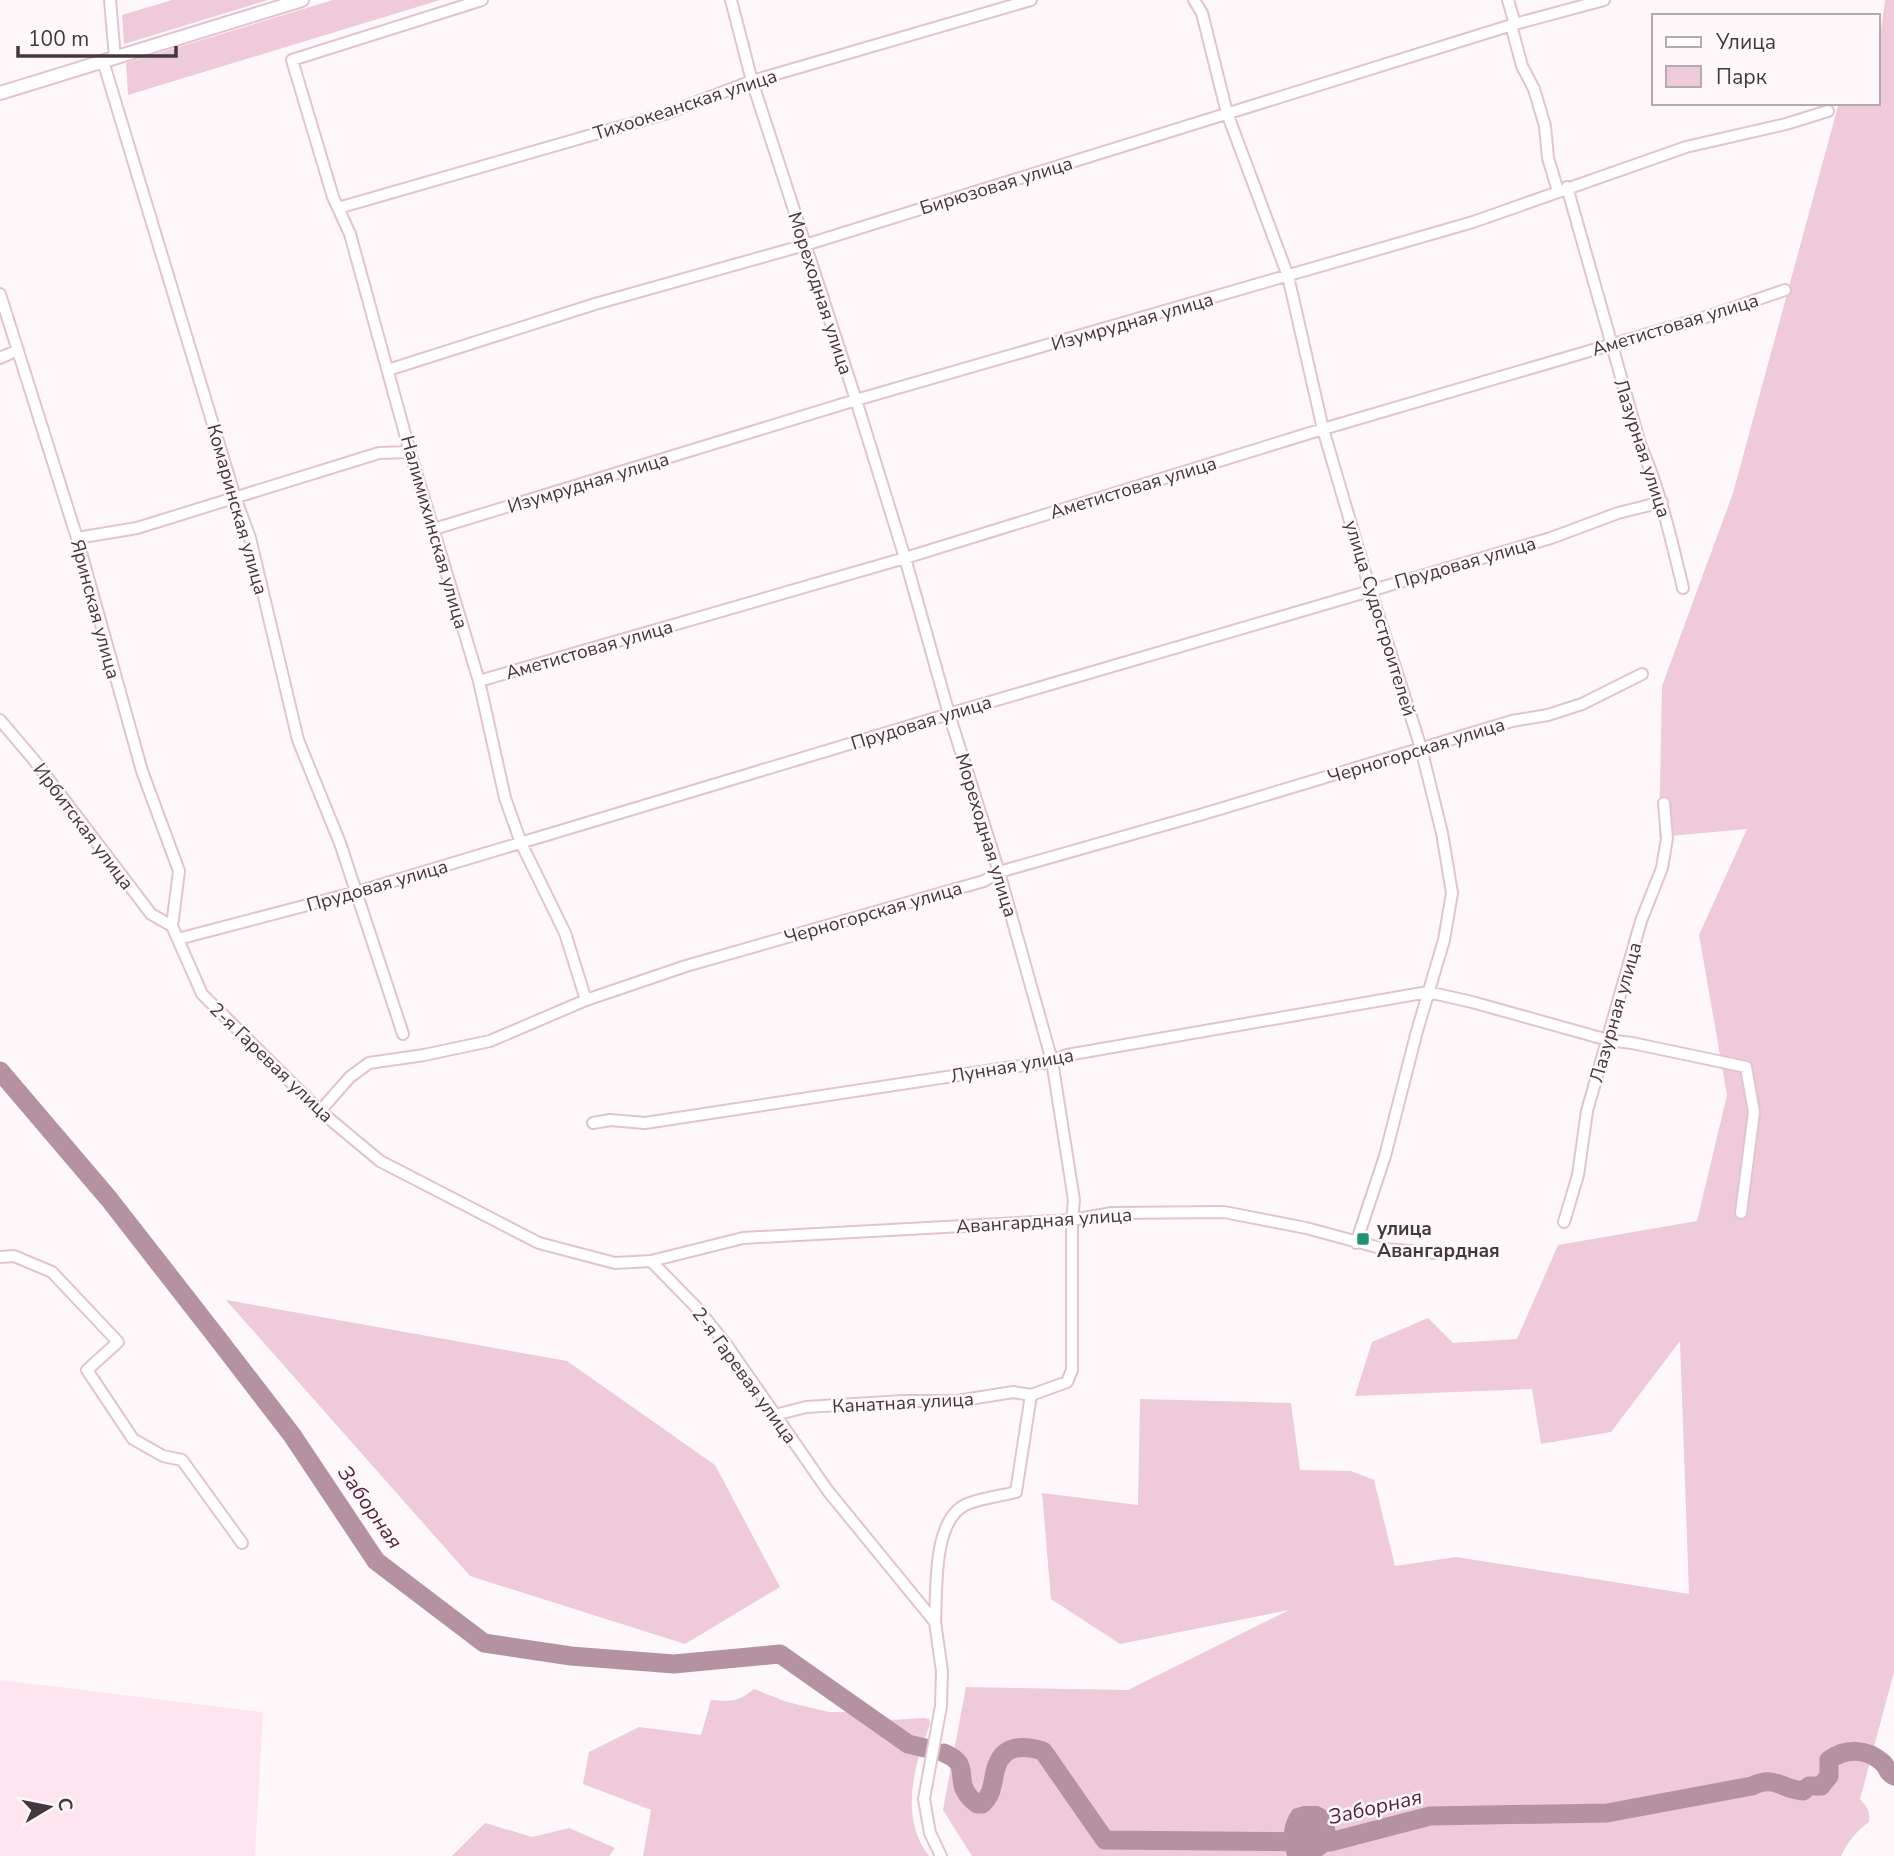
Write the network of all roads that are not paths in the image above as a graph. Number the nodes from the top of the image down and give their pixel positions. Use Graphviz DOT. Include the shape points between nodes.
graph roads {
  1 [pos="110,0"];
  2 [pos="302,0"];
  3 [pos="482,0"];
  4 [pos="731,0"];
  5 [pos="1031,0"];
  6 [pos="1194,0"];
  7 [pos="1508,0"];
  8 [pos="1604,0"];
  9 [pos="1513,25"];
  10 [pos="109,60"];
  11 [pos="752,81"];
  12 [pos="0,93"];
  13 [pos="1828,111"];
  14 [pos="1227,113"];
  15 [pos="1562,189"];
  16 [pos="338,208"];
  17 [pos="805,245"];
  18 [pos="1288,276"];
  19 [pos="1785,290"];
  20 [pos="0,294"];
  21 [pos="1611,344"];
  22 [pos="18,350"];
  23 [pos="0,358"];
  24 [pos="388,370"];
  25 [pos="856,400"];
  26 [pos="1323,429"];
  27 [pos="411,452"];
  28 [pos="234,497"];
  29 [pos="1662,502"];
  30 [pos="434,529"];
  31 [pos="77,538"];
  32 [pos="905,558"];
  33 [pos="1683,588"];
  34 [pos="1370,589"];
  35 [pos="1642,674"];
  36 [pos="479,681"];
  37 [pos="949,714"];
  38 [pos="0,720"];
  39 [pos="1422,748"];
  40 [pos="1664,803"];
  41 [pos="521,843"];
  42 [pos="999,872"];
  43 [pos="357,892"];
  44 [pos="172,926"];
  45 [pos="178,939"];
  46 [pos="1428,992"];
  47 [pos="586,1000"];
  48 [pos="403,1034"];
  49 [pos="1608,1041"];
  50 [pos="1052,1061"];
  51 [pos="320,1111"];
  52 [pos="593,1123"];
  53 [pos="1741,1213"];
  54 [pos="1072,1220"];
  55 [pos="1564,1222"];
  56 [pos="1356,1243"];
  57 [pos="1435,1253"];
  58 [pos="0,1257"];
  59 [pos="651,1261"];
  60 [pos="1031,1395"];
  61 [pos="775,1415"];
  62 [pos="242,1543"];
  63 [pos="935,1622"];
  64 [pos="941,1856"];
  1 -- 10 [label="street, Комаринская улица"];
  2 -- 10 [label="street"];
  3 -- 16 [label="street, Налимихинская улица" via="292,60"];
  4 -- 11 [label="street, Мореходная улица"];
  5 -- 11 [label="street, Тихоокеанская улица"];
  6 -- 14 [label="street, улица Судостроителей" via="1202,13"];
  7 -- 9 [label="street, Лазурная улица"];
  8 -- 9 [label="street, Бирюзовая улица"];
  9 -- 14 [label="street, Бирюзовая улица"];
  9 -- 15 [label="street, Лазурная улица" via="1522,65 1545,125 1548,158"];
  10 -- 12 [label="street"];
  10 -- 28 [label="street, Комаринская улица"];
  11 -- 16 [label="street, Тихоокеанская улица" via="668,113"];
  11 -- 17 [label="street, Мореходная улица"];
  13 -- 15 [label="street, Изумрудная улица" via="1686,147"];
  14 -- 17 [label="street, Бирюзовая улица"];
  14 -- 18 [label="street, улица Судостроителей"];
  15 -- 18 [label="street, Изумрудная улица" via="1473,222"];
  15 -- 21 [label="street, Лазурная улица"];
  16 -- 24 [label="street, Налимихинская улица" via="350,234"];
  17 -- 24 [label="street, Бирюзовая улица" via="595,304"];
  17 -- 25 [label="street, Мореходная улица"];
  18 -- 25 [label="street, Изумрудная улица"];
  18 -- 26 [label="street, улица Судостроителей"];
  19 -- 21 [label="street, Аметистовая улица"];
  20 -- 22 [label="street, Яринская улица"];
  21 -- 26 [label="street, Аметистовая улица"];
  21 -- 29 [label="street, Лазурная улица"];
  22 -- 23 [label="street"];
  22 -- 31 [label="street, Яринская улица"];
  24 -- 27 [label="street, Налимихинская улица"];
  25 -- 30 [label="street, Изумрудная улица"];
  25 -- 32 [label="street, Мореходная улица"];
  26 -- 32 [label="street, Аметистовая улица"];
  26 -- 34 [label="street, улица Судостроителей"];
  27 -- 28 [label="street" via="379,453"];
  27 -- 30 [label="street, Налимихинская улица"];
  28 -- 31 [label="street" via="137,528"];
  28 -- 43 [label="street, Комаринская улица" via="250,538 298,740"];
  29 -- 33 [label="street, Лазурная улица"];
  29 -- 34 [label="street, Прудовая улица"];
  30 -- 36 [label="street, Налимихинская улица"];
  31 -- 44 [label="street, Яринская улица" via="142,771 179,871"];
  32 -- 36 [label="street, Аметистовая улица"];
  32 -- 37 [label="street, Мореходная улица"];
  34 -- 37 [label="street, Прудовая улица"];
  34 -- 39 [label="street, улица Судостроителей"];
  35 -- 39 [label="street, Черногорская улица" via="1582,704"];
  36 -- 41 [label="street, Налимихинская улица" via="505,798"];
  37 -- 41 [label="street, Прудовая улица"];
  37 -- 42 [label="street, Мореходная улица"];
  38 -- 44 [label="street, Ирбитская улица" via="151,914"];
  39 -- 42 [label="street, Черногорская улица"];
  39 -- 46 [label="street, улица Судостроителей" via="1452,893"];
  40 -- 49 [label="street, Лазурная улица" via="1667,838 1662,868 1641,921"];
  41 -- 43 [label="street, Прудовая улица"];
  41 -- 47 [label="street, Налимихинская улица" via="565,933"];
  42 -- 47 [label="street, Черногорская улица" via="984,881 685,966"];
  42 -- 50 [label="street, Мореходная улица"];
  43 -- 45 [label="street, Прудовая улица"];
  43 -- 48 [label="street, Комаринская улица"];
  44 -- 45 [label="street, 2-я Гаревая улица"];
  45 -- 51 [label="street, 2-я Гаревая улица" via="202,994"];
  46 -- 49 [label="street"];
  46 -- 50 [label="street, Лунная улица"];
  46 -- 56 [label="street, улица Судостроителей" via="1385,1156"];
  47 -- 51 [label="street, Черногорская улица" via="490,1041 369,1063"];
  49 -- 53 [label="street" via="1746,1067 1754,1111"];
  49 -- 55 [label="street, Лазурная улица" via="1587,1111 1578,1175"];
  50 -- 52 [label="street, Лунная улица" via="645,1123"];
  50 -- 54 [label="street, Мореходная улица" via="1074,1200"];
  51 -- 59 [label="street, 2-я Гаревая улица" via="380,1161 539,1243 615,1263"];
  54 -- 56 [label="street, Авангардная улица" via="1112,1213 1224,1212"];
  54 -- 59 [label="street, Авангардная улица" via="743,1238"];
  54 -- 60 [label="street, Мореходная улица" via="1072,1370 1067,1382"];
  56 -- 57 [label="street, Авангардная улица"];
  58 -- 62 [label="street" via="14,1256 52,1272 118,1342 87,1370 133,1439 182,1460"];
  59 -- 61 [label="street, 2-я Гаревая улица" via="726,1344"];
  60 -- 61 [label="street, Канатная улица" via="1013,1392 957,1401 816,1407"];
  60 -- 63 [label="street" via="1016,1492 965,1504 949,1521 939,1551"];
  61 -- 63 [label="street, 2-я Гаревая улица" via="828,1491"];
  63 -- 64 [label="street" via="941,1706 924,1799 930,1833"];
}
